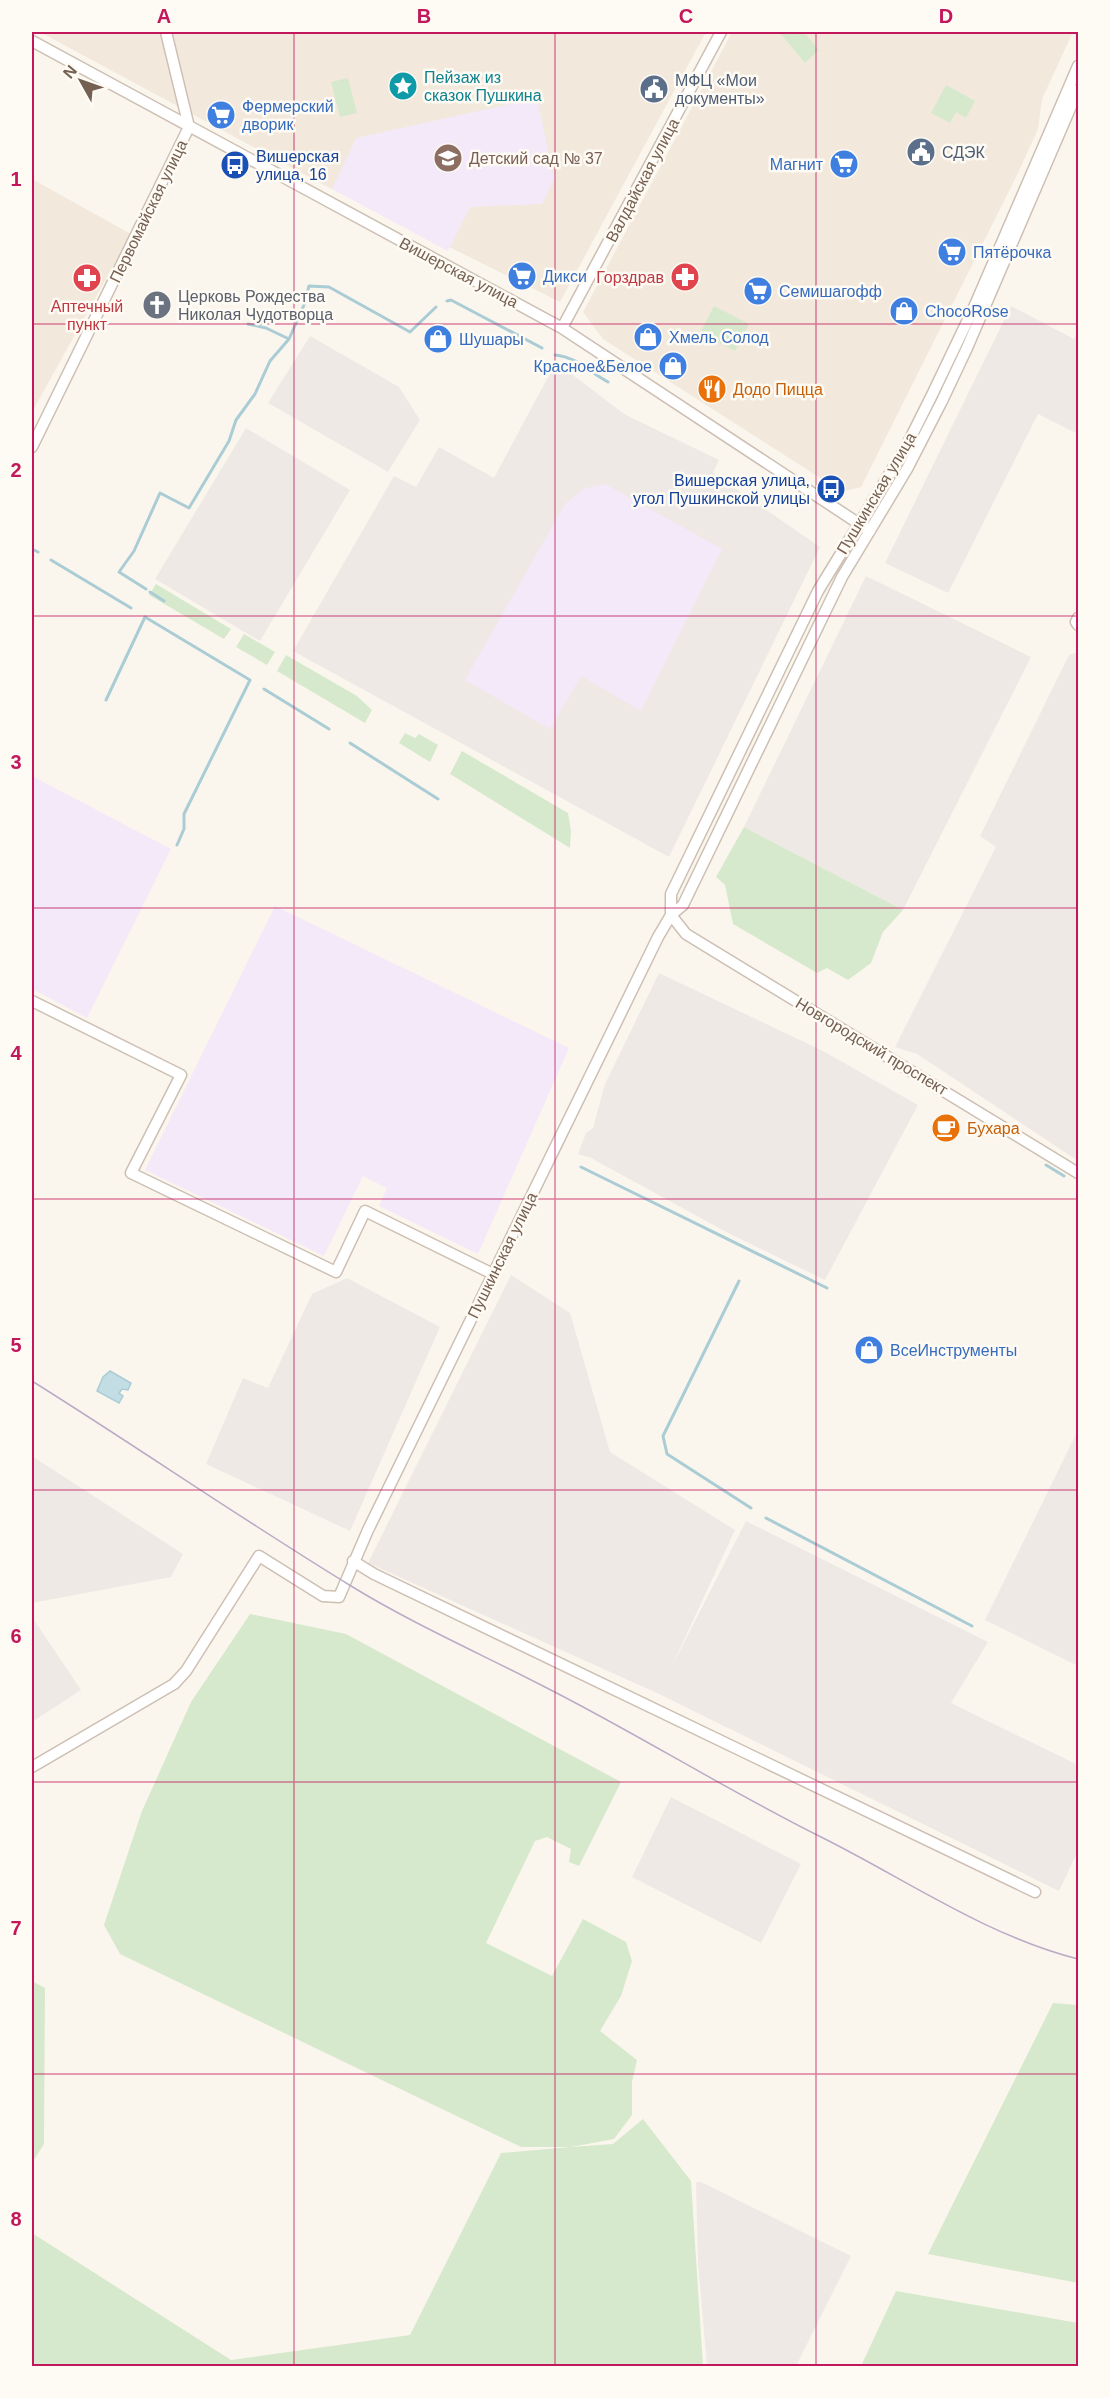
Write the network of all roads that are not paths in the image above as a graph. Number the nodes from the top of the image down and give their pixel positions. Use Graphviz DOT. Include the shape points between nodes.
graph roads {
  1 [pos="166,32"];
  2 [pos="721,32"];
  3 [pos="32,42"];
  4 [pos="1078,66"];
  5 [pos="1078,90"];
  6 [pos="189,127"];
  7 [pos="562,328"];
  8 [pos="32,447"];
  9 [pos="858,525"];
  10 [pos="870,531"];
  11 [pos="1078,618"];
  12 [pos="1078,625"];
  13 [pos="671,915"];
  14 [pos="32,1001"];
  15 [pos="1078,1173"];
  16 [pos="493,1274"];
  17 [pos="353,1561"];
  18 [pos="32,1767"];
  19 [pos="1035,1892"];
  1 -- 6 [label="street, Первомайская улица"];
  2 -- 7 [label="street, Валдайская улица"];
  3 -- 6 [label="street, Вишерская улица"];
  4 -- 9 [label="street, Пушкинская улица" via="956,347 906,447"];
  5 -- 10 [label="street, Пушкинская улица" via="960,365"];
  6 -- 7 [label="street, Вишерская улица"];
  6 -- 8 [label="street, Первомайская улица"];
  7 -- 9 [label="street, Вишерская улица"];
  9 -- 10 [label="street, Вишерская улица"];
  9 -- 13 [label="street, Пушкинская улица" via="819,591 671,894"];
  10 -- 13 [label="street, Пушкинская улица" via="843,577 683,905"];
  11 -- 12 [label="street"];
  13 -- 15 [label="street, Новгородский проспект" via="686,934"];
  13 -- 16 [label="street, Пушкинская улица"];
  14 -- 16 [label="street" via="181,1076 131,1173 336,1272 365,1210"];
  16 -- 17 [label="street, Пушкинская улица"];
  17 -- 18 [label="street, Пушкинская улица" via="339,1597 323,1596 259,1556 174,1684"];
  17 -- 19 [label="street"];
}
